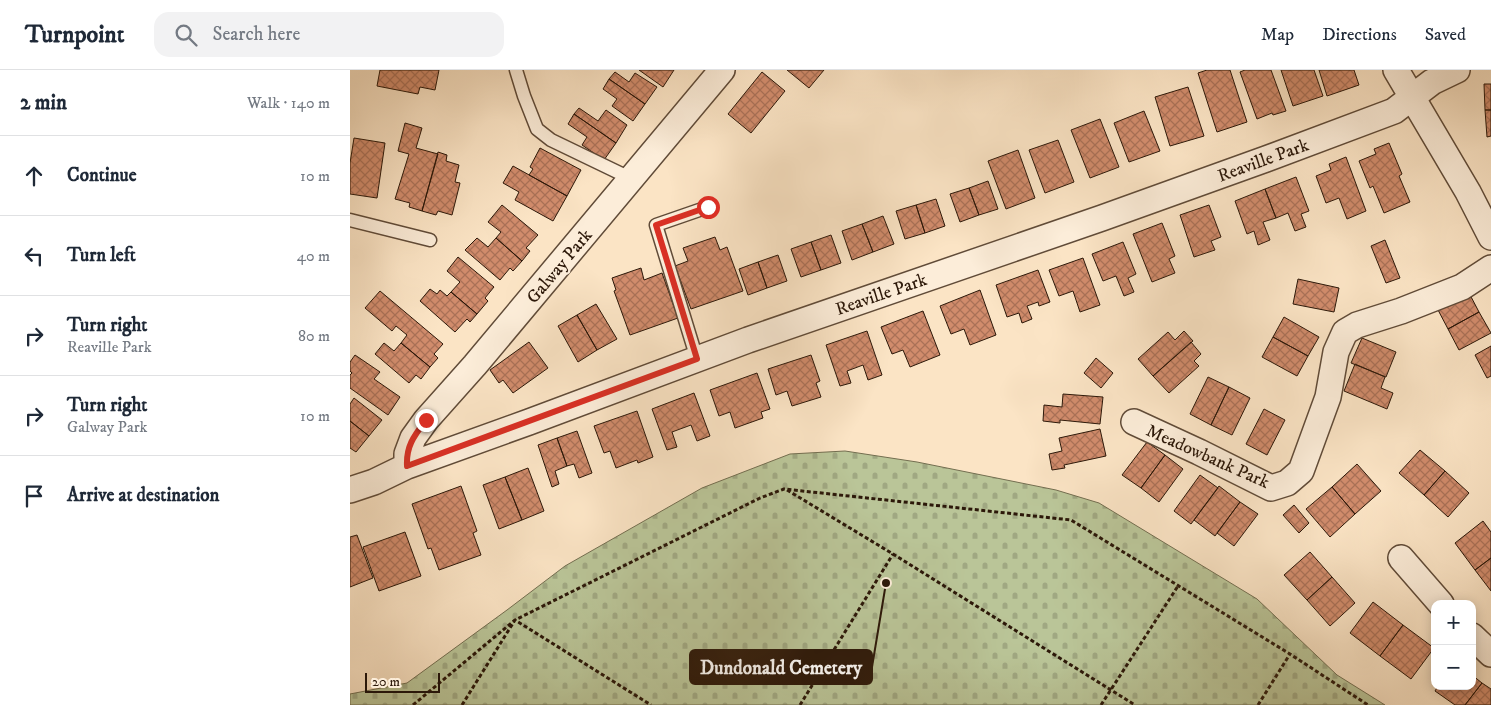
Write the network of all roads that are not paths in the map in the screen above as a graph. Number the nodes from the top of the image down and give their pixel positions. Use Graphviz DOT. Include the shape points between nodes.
graph roads {
  1 [pos="516,70"];
  2 [pos="722,70"];
  3 [pos="1396,70"];
  4 [pos="1457,70"];
  5 [pos="1412,97"];
  6 [pos="632,179"];
  7 [pos="708,207"];
  8 [pos="350,220"];
  9 [pos="1491,237"];
  10 [pos="430,240"];
  11 [pos="1491,268"];
  12 [pos="697,359"];
  13 [pos="1134,422"];
  14 [pos="407,466"];
  15 [pos="350,490"];
  16 [pos="1401,558"];
  17 [pos="1437,600"];
  18 [pos="1476,640"];
  19 [pos="1491,654"];
  1 -- 6 [label="lane" via="537,129 551,140"];
  2 -- 6 [label="street, Galway Park"];
  3 -- 5 [label="street"];
  4 -- 5 [label="street, Reaville Park" via="1432,82"];
  5 -- 9 [label="street"];
  5 -- 12 [label="street, Reaville Park" via="1394,111 1257,162"];
  6 -- 14 [label="street, Galway Park" via="426,420 406,454"];
  7 -- 12 [label="lane" via="656,225"];
  8 -- 10 [label="lane"];
  11 -- 13 [label="street, Meadowbank Park" via="1462,287 1345,332 1336,352 1328,397 1301,471 1287,483 1271,488"];
  12 -- 14 [label="street, Reaville Park"];
  14 -- 15 [label="street, Reaville Park"];
  16 -- 17 [label="street"];
  18 -- 19 [label="street"];
}
